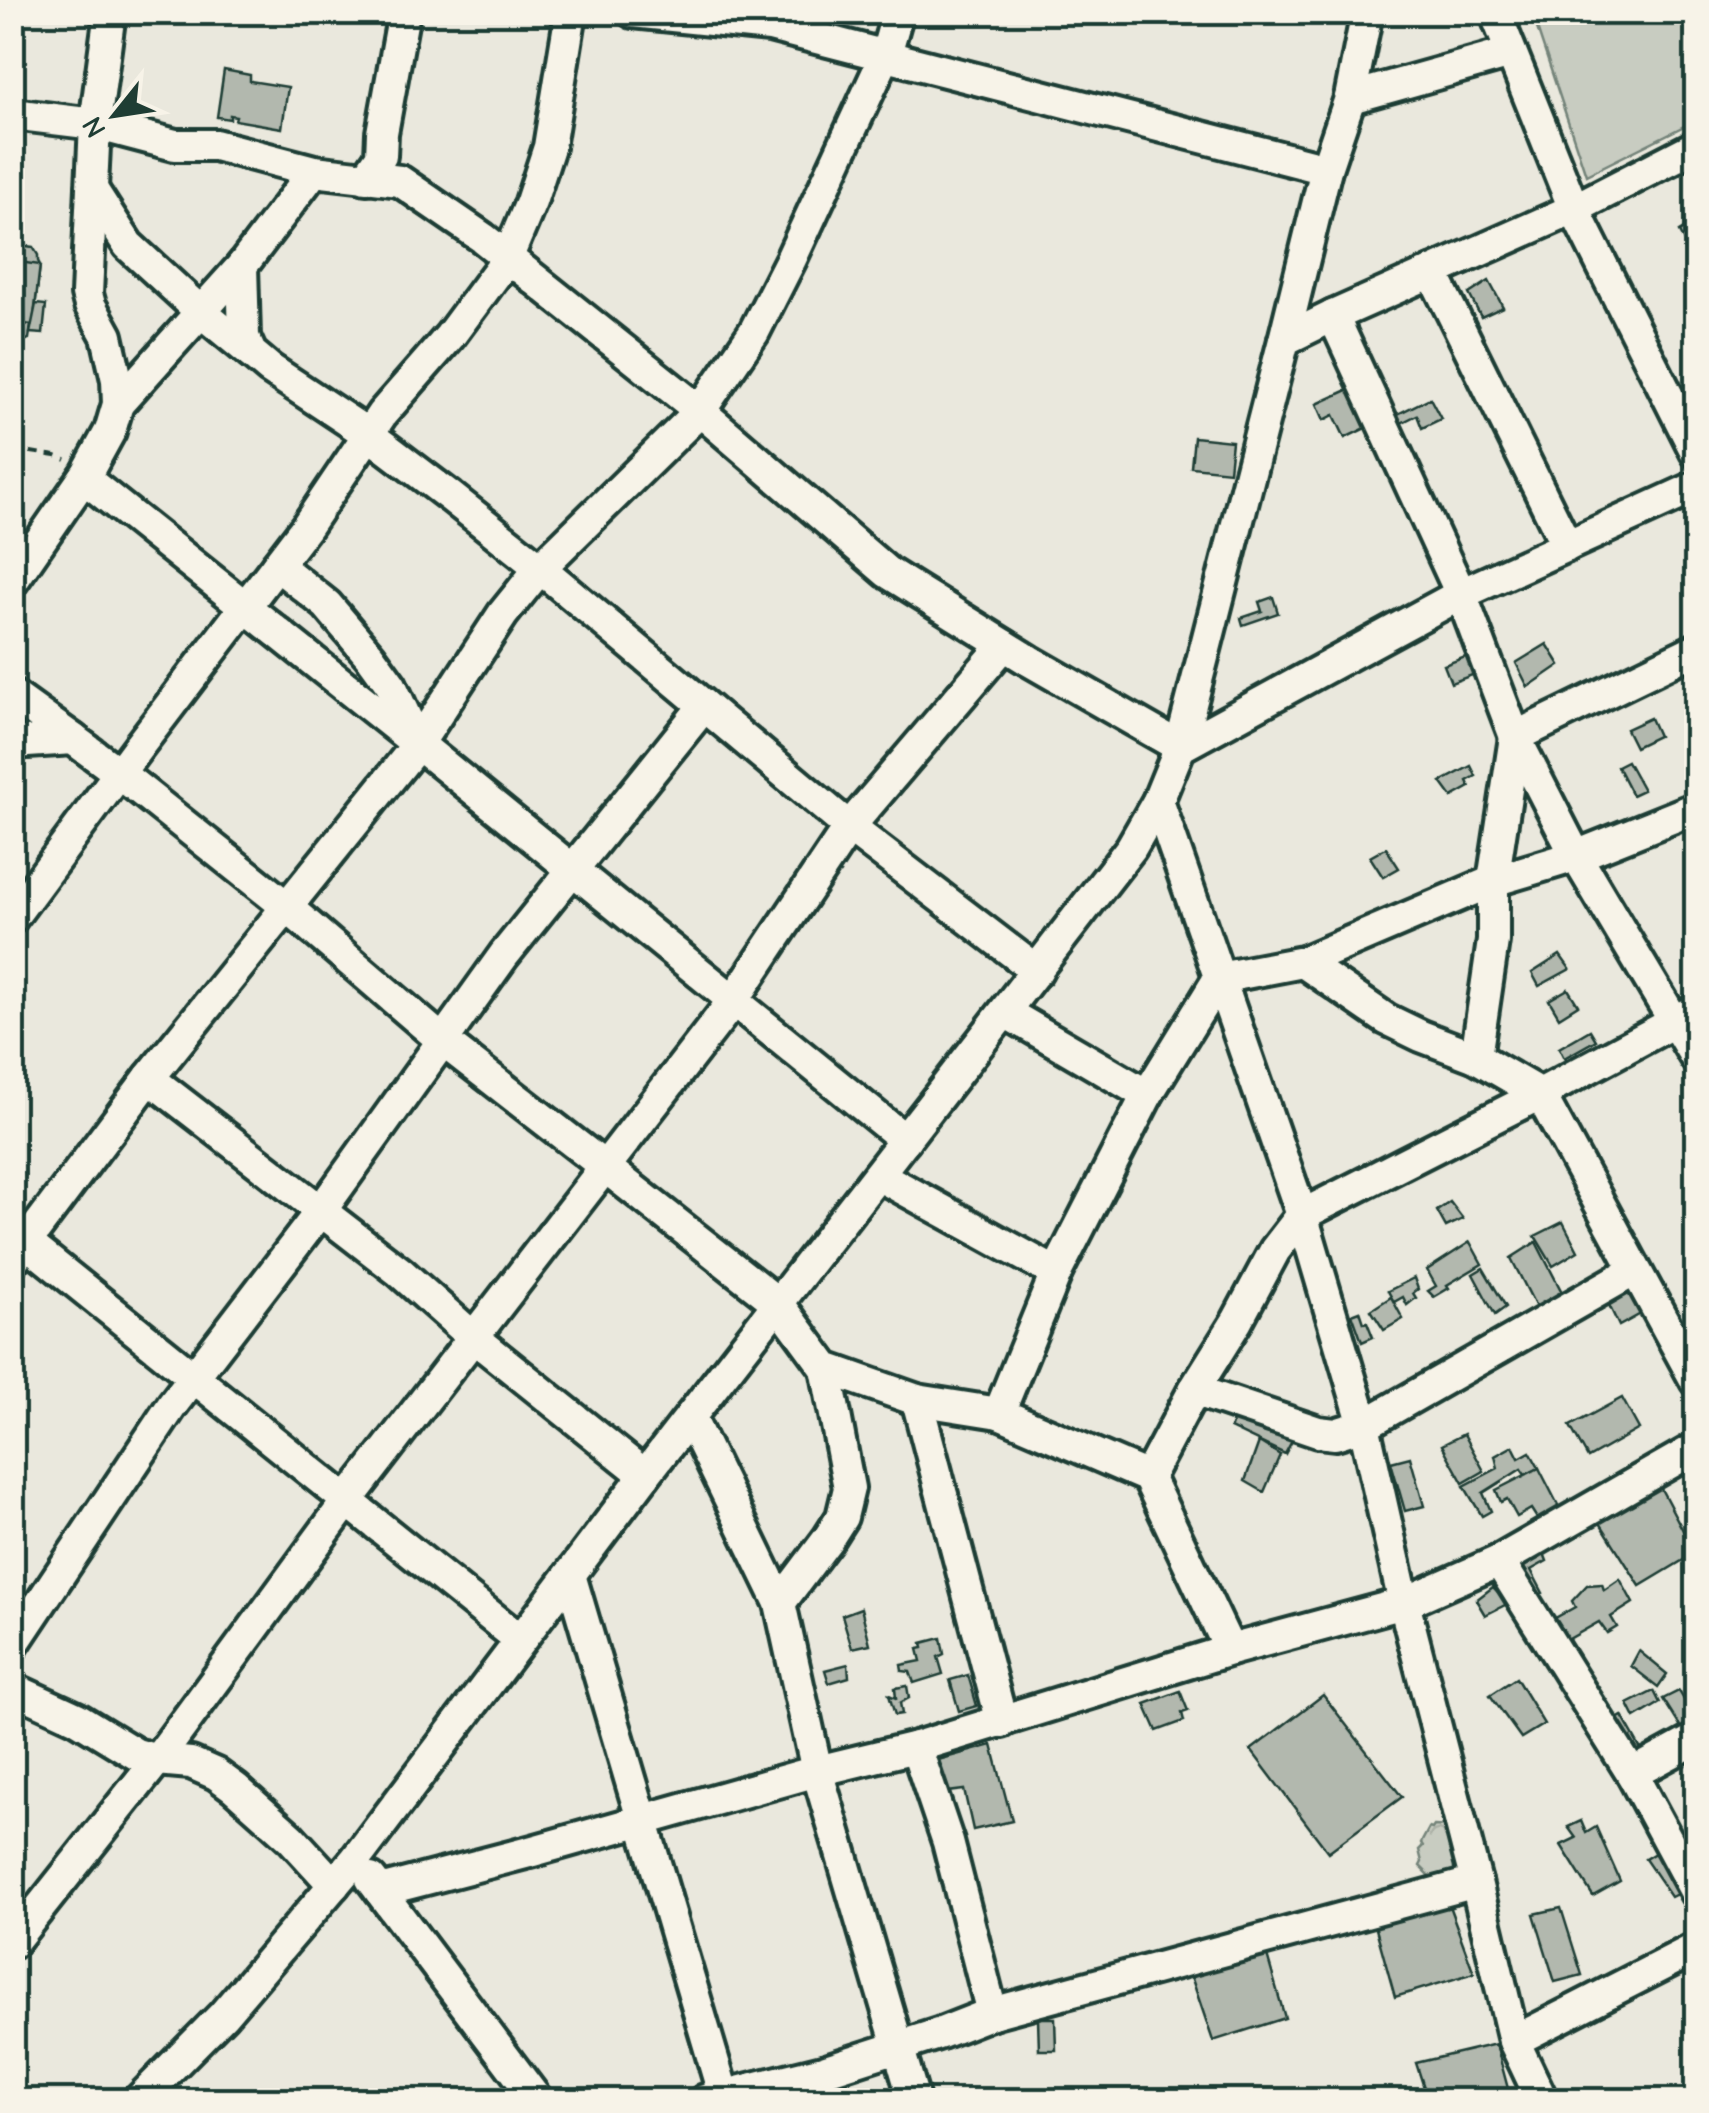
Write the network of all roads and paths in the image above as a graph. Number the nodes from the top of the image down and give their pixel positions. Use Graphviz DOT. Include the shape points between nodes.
graph roads {
  1 [pos="110,12"];
  2 [pos="404,12"];
  3 [pos="571,12"];
  4 [pos="633,12"];
  5 [pos="898,12"];
  6 [pos="1367,12"];
  7 [pos="1495,12"];
  8 [pos="771,19"];
  9 [pos="1511,53"];
  10 [pos="886,54"];
  11 [pos="1350,98"];
  12 [pos="12,114"];
  13 [pos="95,124"];
  14 [pos="1696,146"];
  15 [pos="1326,169"];
  16 [pos="314,171"];
  17 [pos="366,178"];
  18 [pos="92,190"];
  19 [pos="1574,209"];
  20 [pos="507,258"];
  21 [pos="242,266"];
  22 [pos="1432,272"];
  23 [pos="201,312"];
  24 [pos="1334,316"];
  25 [pos="1284,340"];
  26 [pos="251,352"];
  27 [pos="118,404"];
  28 [pos="700,410"];
  29 [pos="368,434"];
  30 [pos="12,450"];
  31 [pos="1696,452"];
  32 [pos="86,476"];
  33 [pos="1696,487"];
  34 [pos="1567,546"];
  35 [pos="276,565"];
  36 [pos="540,568"];
  37 [pos="12,582"];
  38 [pos="1461,594"];
  39 [pos="245,607"];
  40 [pos="1004,644"];
  41 [pos="1696,649"];
  42 [pos="12,695"];
  43 [pos="704,706"];
  44 [pos="1515,737"];
  45 [pos="73,739"];
  46 [pos="12,744"];
  47 [pos="418,744"];
  48 [pos="1180,747"];
  49 [pos="119,772"];
  50 [pos="1158,801"];
  51 [pos="1696,808"];
  52 [pos="850,827"];
  53 [pos="1576,856"];
  54 [pos="573,870"];
  55 [pos="1493,881"];
  56 [pos="287,907"];
  57 [pos="12,918"];
  58 [pos="1303,962"];
  59 [pos="1037,971"];
  60 [pos="1219,978"];
  61 [pos="734,1001"];
  62 [pos="1005,1012"];
  63 [pos="1686,1016"];
  64 [pos="444,1042"];
  65 [pos="1476,1058"];
  66 [pos="1696,1058"];
  67 [pos="149,1078"];
  68 [pos="1540,1094"];
  69 [pos="1147,1095"];
  70 [pos="905,1140"];
  71 [pos="605,1166"];
  72 [pos="878,1175"];
  73 [pos="320,1212"];
  74 [pos="1302,1215"];
  75 [pos="17,1245"];
  76 [pos="1635,1270"];
  77 [pos="1056,1273"];
  78 [pos="779,1304"];
  79 [pos="473,1337"];
  80 [pos="826,1368"];
  81 [pos="194,1378"];
  82 [pos="1696,1381"];
  83 [pos="1194,1390"];
  84 [pos="916,1400"];
  85 [pos="999,1414"];
  86 [pos="690,1417"];
  87 [pos="1364,1425"];
  88 [pos="1696,1448"];
  89 [pos="645,1475"];
  90 [pos="1148,1477"];
  91 [pos="346,1501"];
  92 [pos="1499,1562"];
  93 [pos="570,1576"];
  94 [pos="780,1603"];
  95 [pos="1404,1603"];
  96 [pos="520,1639"];
  97 [pos="12,1646"];
  98 [pos="1230,1650"];
  99 [pos="12,1688"];
  100 [pos="1002,1722"];
  101 [pos="1696,1739"];
  102 [pos="916,1747"];
  103 [pos="157,1760"];
  104 [pos="817,1770"];
  105 [pos="1632,1774"];
  106 [pos="642,1820"];
  107 [pos="356,1860"];
  108 [pos="1476,1882"];
  109 [pos="334,1885"];
  110 [pos="380,1891"];
  111 [pos="1696,1893"];
  112 [pos="12,1943"];
  113 [pos="1696,1948"];
  114 [pos="992,2013"];
  115 [pos="1514,2041"];
  116 [pos="898,2047"];
  117 [pos="718,2099"];
  118 [pos="140,2100"];
  119 [pos="537,2100"];
  120 [pos="914,2100"];
  121 [pos="1542,2100"];
  1 -- 13 [label="street"];
  2 -- 17 [label="street" via="381,156"];
  3 -- 20 [label="street" via="549,148"];
  4 -- 8 [label="street"];
  5 -- 10 [label="street"];
  6 -- 11 [label="street"];
  7 -- 9 [label="street"];
  8 -- 10 [label="street"];
  9 -- 11 [label="street"];
  9 -- 19 [label="street"];
  10 -- 15 [label="street"];
  10 -- 28 [label="street" via="754,332"];
  11 -- 15 [label="street"];
  12 -- 13 [label="street"];
  13 -- 16 [label="street"];
  13 -- 18 [label="street"];
  14 -- 19 [label="street"];
  15 -- 25 [label="street"];
  16 -- 17 [label="street"];
  16 -- 21 [label="street"];
  17 -- 20 [label="street" via="400,181"];
  18 -- 23 [label="street" via="128,245"];
  18 -- 27 [label="street" via="87,294 107,336"];
  19 -- 22 [label="street"];
  19 -- 31 [label="street"];
  20 -- 28 [label="street"];
  20 -- 29 [label="street"];
  21 -- 23 [label="street"];
  21 -- 26 [label="street" via="244,337"];
  22 -- 24 [label="street"];
  22 -- 34 [label="street"];
  23 -- 26 [label="street"];
  23 -- 27 [label="street"];
  24 -- 25 [label="street"];
  24 -- 38 [label="street"];
  25 -- 48 [label="street"];
  26 -- 29 [label="street"];
  27 -- 32 [label="street"];
  28 -- 36 [label="street"];
  28 -- 40 [label="street" via="887,572"];
  29 -- 35 [label="street"];
  29 -- 36 [label="street"];
  30 -- 32 [label="path" via="56,456"];
  32 -- 37 [label="street"];
  32 -- 39 [label="street"];
  33 -- 34 [label="street"];
  34 -- 38 [label="street"];
  35 -- 39 [label="street"];
  35 -- 47 [label="street" via="327,606 370,656"];
  36 -- 43 [label="street"];
  36 -- 47 [label="street"];
  38 -- 44 [label="street"];
  38 -- 48 [label="street"];
  39 -- 47 [label="street"];
  39 -- 49 [label="street"];
  40 -- 48 [label="street"];
  40 -- 52 [label="street"];
  41 -- 44 [label="street"];
  42 -- 45 [label="street"];
  43 -- 52 [label="street"];
  43 -- 54 [label="street"];
  44 -- 53 [label="street"];
  44 -- 55 [label="street"];
  45 -- 46 [label="street"];
  45 -- 49 [label="street"];
  47 -- 54 [label="street"];
  47 -- 56 [label="street"];
  48 -- 50 [label="street"];
  49 -- 56 [label="street"];
  49 -- 57 [label="street"];
  50 -- 59 [label="street" via="1131,848"];
  50 -- 60 [label="street"];
  51 -- 53 [label="street"];
  52 -- 59 [label="street"];
  52 -- 61 [label="street"];
  53 -- 55 [label="street"];
  53 -- 63 [label="street"];
  54 -- 61 [label="street"];
  54 -- 64 [label="street"];
  55 -- 58 [label="street"];
  55 -- 65 [label="street" via="1493,940"];
  56 -- 64 [label="street"];
  56 -- 67 [label="street"];
  58 -- 60 [label="street"];
  58 -- 65 [label="street" via="1386,1019"];
  59 -- 62 [label="street"];
  60 -- 69 [label="street"];
  60 -- 74 [label="street"];
  61 -- 70 [label="street"];
  61 -- 71 [label="street"];
  62 -- 69 [label="street"];
  62 -- 70 [label="street"];
  63 -- 66 [label="street"];
  63 -- 68 [label="street"];
  64 -- 71 [label="street"];
  64 -- 73 [label="street"];
  65 -- 68 [label="street"];
  67 -- 73 [label="street"];
  67 -- 75 [label="street"];
  68 -- 74 [label="street"];
  68 -- 76 [label="street"];
  69 -- 77 [label="street"];
  70 -- 72 [label="street"];
  71 -- 78 [label="street"];
  71 -- 79 [label="street"];
  72 -- 77 [label="street"];
  72 -- 78 [label="street"];
  73 -- 79 [label="street"];
  73 -- 81 [label="street"];
  74 -- 83 [label="street"];
  74 -- 87 [label="street"];
  75 -- 81 [label="street"];
  76 -- 82 [label="street"];
  76 -- 87 [label="street"];
  77 -- 85 [label="street"];
  78 -- 80 [label="street"];
  78 -- 86 [label="street"];
  79 -- 89 [label="street"];
  79 -- 91 [label="street"];
  80 -- 84 [label="street"];
  80 -- 94 [label="street" via="849,1488 842,1517"];
  81 -- 91 [label="street"];
  81 -- 97 [label="street"];
  83 -- 87 [label="street" via="1318,1432"];
  83 -- 90 [label="street"];
  84 -- 85 [label="street"];
  84 -- 100 [label="street"];
  85 -- 90 [label="street"];
  86 -- 89 [label="street"];
  86 -- 94 [label="street"];
  87 -- 95 [label="street"];
  88 -- 92 [label="street"];
  89 -- 93 [label="street"];
  90 -- 98 [label="street"];
  91 -- 96 [label="street"];
  91 -- 103 [label="street"];
  92 -- 95 [label="street"];
  92 -- 105 [label="street"];
  93 -- 96 [label="street"];
  93 -- 106 [label="street"];
  94 -- 104 [label="street"];
  95 -- 98 [label="street"];
  95 -- 108 [label="street"];
  96 -- 107 [label="street"];
  98 -- 100 [label="street"];
  99 -- 103 [label="street"];
  100 -- 102 [label="street"];
  101 -- 105 [label="street"];
  102 -- 104 [label="street"];
  102 -- 114 [label="street"];
  103 -- 109 [label="street" via="191,1762 216,1774"];
  103 -- 112 [label="street"];
  104 -- 106 [label="street"];
  104 -- 116 [label="street"];
  105 -- 111 [label="street"];
  106 -- 110 [label="street"];
  106 -- 117 [label="street"];
  107 -- 109 [label="street"];
  107 -- 110 [label="street"];
  108 -- 114 [label="street"];
  108 -- 115 [label="street"];
  109 -- 118 [label="street"];
  110 -- 119 [label="street"];
  113 -- 115 [label="street"];
  114 -- 116 [label="street"];
  115 -- 121 [label="street"];
  116 -- 117 [label="street"];
  116 -- 120 [label="street"];
}
